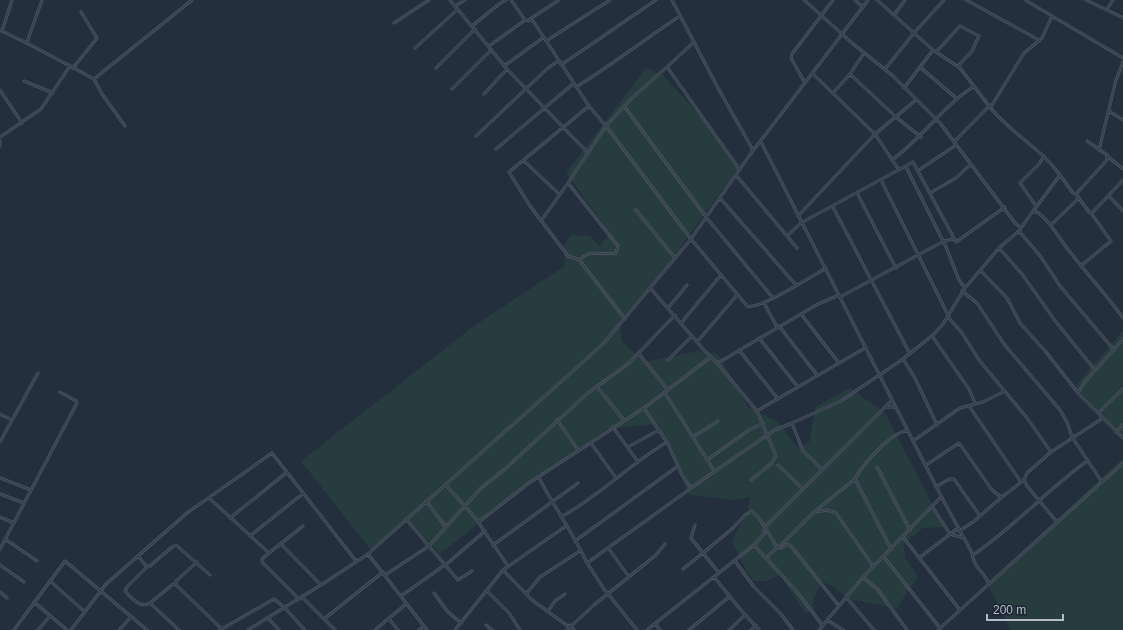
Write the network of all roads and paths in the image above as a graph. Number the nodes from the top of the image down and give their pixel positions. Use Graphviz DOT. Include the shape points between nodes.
graph roads {
  1 [pos="12,0"];
  2 [pos="42,0"];
  3 [pos="192,0"];
  4 [pos="429,0"];
  5 [pos="450,0"];
  6 [pos="465,0"];
  7 [pos="506,0"];
  8 [pos="511,0"];
  9 [pos="559,0"];
  10 [pos="610,0"];
  11 [pos="656,0"];
  12 [pos="672,0"];
  13 [pos="804,0"];
  14 [pos="833,0"];
  15 [pos="855,0"];
  16 [pos="868,0"];
  17 [pos="877,0"];
  18 [pos="905,0"];
  19 [pos="944,0"];
  20 [pos="966,0"];
  21 [pos="1025,0"];
  22 [pos="1086,0"];
  23 [pos="1113,0"];
  24 [pos="455,6"];
  25 [pos="863,7"];
  26 [pos="1107,9"];
  27 [pos="457,10"];
  28 [pos="80,12"];
  29 [pos="894,15"];
  30 [pos="680,16"];
  31 [pos="822,16"];
  32 [pos="1052,16"];
  33 [pos="1123,18"];
  34 [pos="524,20"];
  35 [pos="530,20"];
  36 [pos="394,23"];
  37 [pos="472,26"];
  38 [pos="475,29"];
  39 [pos="1,30"];
  40 [pos="914,33"];
  41 [pos="842,35"];
  42 [pos="544,38"];
  43 [pos="1040,40"];
  44 [pos="546,41"];
  45 [pos="27,42"];
  46 [pos="694,42"];
  47 [pos="489,46"];
  48 [pos="415,48"];
  49 [pos="491,50"];
  50 [pos="935,51"];
  51 [pos="864,52"];
  52 [pos="1123,58"];
  53 [pos="558,61"];
  54 [pos="1123,62"];
  55 [pos="68,65"];
  56 [pos="561,65"];
  57 [pos="504,66"];
  58 [pos="667,66"];
  59 [pos="958,66"];
  60 [pos="920,67"];
  61 [pos="73,68"];
  62 [pos="436,68"];
  63 [pos="507,69"];
  64 [pos="884,69"];
  65 [pos="813,74"];
  66 [pos="850,74"];
  67 [pos="94,79"];
  68 [pos="24,81"];
  69 [pos="805,83"];
  70 [pos="573,84"];
  71 [pos="576,87"];
  72 [pos="973,87"];
  73 [pos="904,88"];
  74 [pos="452,89"];
  75 [pos="526,89"];
  76 [pos="0,90"];
  77 [pos="53,93"];
  78 [pos="833,93"];
  79 [pos="484,94"];
  80 [pos="956,98"];
  81 [pos="916,100"];
  82 [pos="589,106"];
  83 [pos="624,106"];
  84 [pos="989,106"];
  85 [pos="545,109"];
  86 [pos="1109,111"];
  87 [pos="896,118"];
  88 [pos="936,119"];
  89 [pos="1123,120"];
  90 [pos="22,123"];
  91 [pos="125,126"];
  92 [pos="606,126"];
  93 [pos="562,127"];
  94 [pos="875,134"];
  95 [pos="476,136"];
  96 [pos="0,137"];
  97 [pos="920,137"];
  98 [pos="0,141"];
  99 [pos="1087,141"];
  100 [pos="761,142"];
  101 [pos="955,143"];
  102 [pos="0,146"];
  103 [pos="496,149"];
  104 [pos="1099,150"];
  105 [pos="754,151"];
  106 [pos="588,153"];
  107 [pos="1107,155"];
  108 [pos="1044,156"];
  109 [pos="523,160"];
  110 [pos="892,160"];
  111 [pos="971,164"];
  112 [pos="906,167"];
  113 [pos="1123,169"];
  114 [pos="740,170"];
  115 [pos="899,170"];
  116 [pos="918,170"];
  117 [pos="736,175"];
  118 [pos="1060,175"];
  119 [pos="881,180"];
  120 [pos="1123,180"];
  121 [pos="568,183"];
  122 [pos="857,193"];
  123 [pos="930,193"];
  124 [pos="559,194"];
  125 [pos="1076,194"];
  126 [pos="1109,196"];
  127 [pos="720,198"];
  128 [pos="1079,198"];
  129 [pos="833,207"];
  130 [pos="1005,207"];
  131 [pos="1036,207"];
  132 [pos="636,210"];
  133 [pos="1033,211"];
  134 [pos="1123,211"];
  135 [pos="1090,213"];
  136 [pos="798,216"];
  137 [pos="706,217"];
  138 [pos="541,222"];
  139 [pos="801,222"];
  140 [pos="1049,224"];
  141 [pos="1021,228"];
  142 [pos="1019,231"];
  143 [pos="788,235"];
  144 [pos="691,239"];
  145 [pos="954,239"];
  146 [pos="944,241"];
  147 [pos="797,248"];
  148 [pos="999,248"];
  149 [pos="920,254"];
  150 [pos="676,258"];
  151 [pos="580,260"];
  152 [pos="1081,265"];
  153 [pos="826,268"];
  154 [pos="896,268"];
  155 [pos="980,270"];
  156 [pos="721,275"];
  157 [pos="871,280"];
  158 [pos="687,285"];
  159 [pos="796,285"];
  160 [pos="965,288"];
  161 [pos="651,289"];
  162 [pos="962,291"];
  163 [pos="737,295"];
  164 [pos="839,296"];
  165 [pos="773,298"];
  166 [pos="764,303"];
  167 [pos="668,308"];
  168 [pos="801,314"];
  169 [pos="675,315"];
  170 [pos="948,316"];
  171 [pos="1123,318"];
  172 [pos="625,319"];
  173 [pos="681,323"];
  174 [pos="778,327"];
  175 [pos="692,336"];
  176 [pos="932,336"];
  177 [pos="759,338"];
  178 [pos="1123,339"];
  179 [pos="697,342"];
  180 [pos="865,348"];
  181 [pos="739,350"];
  182 [pos="1114,350"];
  183 [pos="639,354"];
  184 [pos="910,354"];
  185 [pos="711,357"];
  186 [pos="903,358"];
  187 [pos="668,360"];
  188 [pos="717,363"];
  189 [pos="839,363"];
  190 [pos="1095,370"];
  191 [pos="38,373"];
  192 [pos="879,374"];
  193 [pos="817,375"];
  194 [pos="597,387"];
  195 [pos="798,387"];
  196 [pos="1123,389"];
  197 [pos="668,390"];
  198 [pos="1005,391"];
  199 [pos="60,392"];
  200 [pos="665,393"];
  201 [pos="1078,393"];
  202 [pos="778,399"];
  203 [pos="892,400"];
  204 [pos="975,403"];
  205 [pos="968,405"];
  206 [pos="887,407"];
  207 [pos="896,407"];
  208 [pos="644,408"];
  209 [pos="757,411"];
  210 [pos="1098,413"];
  211 [pos="0,414"];
  212 [pos="1103,418"];
  213 [pos="12,420"];
  214 [pos="558,420"];
  215 [pos="624,420"];
  216 [pos="718,421"];
  217 [pos="763,423"];
  218 [pos="792,423"];
  219 [pos="937,425"];
  220 [pos="1123,425"];
  221 [pos="613,428"];
  222 [pos="659,430"];
  223 [pos="908,431"];
  224 [pos="1116,432"];
  225 [pos="767,435"];
  226 [pos="693,437"];
  227 [pos="1072,437"];
  228 [pos="1123,438"];
  229 [pos="913,441"];
  230 [pos="0,442"];
  231 [pos="591,442"];
  232 [pos="667,442"];
  233 [pos="628,448"];
  234 [pos="579,451"];
  235 [pos="1051,452"];
  236 [pos="707,460"];
  237 [pos="1088,461"];
  238 [pos="638,462"];
  239 [pos="1123,463"];
  240 [pos="778,465"];
  241 [pos="678,466"];
  242 [pos="926,466"];
  243 [pos="878,467"];
  244 [pos="822,469"];
  245 [pos="715,472"];
  246 [pos="286,473"];
  247 [pos="0,478"];
  248 [pos="539,478"];
  249 [pos="616,478"];
  250 [pos="855,479"];
  251 [pos="751,480"];
  252 [pos="1024,480"];
  253 [pos="1021,482"];
  254 [pos="1102,482"];
  255 [pos="578,483"];
  256 [pos="446,485"];
  257 [pos="936,487"];
  258 [pos="691,488"];
  259 [pos="803,489"];
  260 [pos="31,490"];
  261 [pos="0,494"];
  262 [pos="303,494"];
  263 [pos="941,496"];
  264 [pos="1001,497"];
  265 [pos="209,498"];
  266 [pos="426,501"];
  267 [pos="1038,501"];
  268 [pos="552,502"];
  269 [pos="24,503"];
  270 [pos="932,506"];
  271 [pos="465,507"];
  272 [pos="814,512"];
  273 [pos="980,516"];
  274 [pos="0,517"];
  275 [pos="561,517"];
  276 [pos="230,518"];
  277 [pos="406,519"];
  278 [pos="478,522"];
  279 [pos="1056,522"];
  280 [pos="14,523"];
  281 [pos="695,525"];
  282 [pos="303,526"];
  283 [pos="566,526"];
  284 [pos="446,527"];
  285 [pos="765,528"];
  286 [pos="910,530"];
  287 [pos="959,530"];
  288 [pos="485,532"];
  289 [pos="950,534"];
  290 [pos="250,536"];
  291 [pos="903,537"];
  292 [pos="964,538"];
  293 [pos="5,539"];
  294 [pos="575,541"];
  295 [pos="281,544"];
  296 [pos="665,544"];
  297 [pos="493,545"];
  298 [pos="754,545"];
  299 [pos="429,546"];
  300 [pos="777,547"];
  301 [pos="0,549"];
  302 [pos="609,549"];
  303 [pos="891,549"];
  304 [pos="580,551"];
  305 [pos="269,553"];
  306 [pos="703,553"];
  307 [pos="368,554"];
  308 [pos="973,555"];
  309 [pos="138,556"];
  310 [pos="884,557"];
  311 [pos="919,558"];
  312 [pos="768,559"];
  313 [pos="356,561"];
  314 [pos="735,561"];
  315 [pos="37,562"];
  316 [pos="197,562"];
  317 [pos="445,564"];
  318 [pos="587,564"];
  319 [pos="0,565"];
  320 [pos="146,566"];
  321 [pos="508,566"];
  322 [pos="873,566"];
  323 [pos="683,569"];
  324 [pos="503,570"];
  325 [pos="472,571"];
  326 [pos="382,572"];
  327 [pos="719,572"];
  328 [pos="210,574"];
  329 [pos="385,575"];
  330 [pos="629,577"];
  331 [pos="714,577"];
  332 [pos="863,577"];
  333 [pos="50,581"];
  334 [pos="24,582"];
  335 [pos="988,584"];
  336 [pos="176,585"];
  337 [pos="321,586"];
  338 [pos="487,590"];
  339 [pos="0,592"];
  340 [pos="101,592"];
  341 [pos="434,593"];
  342 [pos="526,594"];
  343 [pos="565,594"];
  344 [pos="608,594"];
  345 [pos="401,596"];
  346 [pos="302,597"];
  347 [pos="729,597"];
  348 [pos="846,597"];
  349 [pos="7,598"];
  350 [pos="299,599"];
  351 [pos="34,602"];
  352 [pos="150,603"];
  353 [pos="406,604"];
  354 [pos="839,606"];
  355 [pos="285,608"];
  356 [pos="960,610"];
  357 [pos="548,611"];
  358 [pos="84,612"];
  359 [pos="50,615"];
  360 [pos="746,615"];
  361 [pos="131,617"];
  362 [pos="268,618"];
  363 [pos="324,619"];
  364 [pos="389,619"];
  365 [pos="827,620"];
  366 [pos="461,623"];
  367 [pos="655,624"];
  368 [pos="486,625"];
  369 [pos="756,625"];
  370 [pos="424,626"];
  371 [pos="569,626"];
  372 [pos="822,626"];
  373 [pos="939,629"];
  374 [pos="14,630"];
  375 [pos="38,630"];
  376 [pos="67,630"];
  377 [pos="71,630"];
  378 [pos="119,630"];
  379 [pos="147,630"];
  380 [pos="179,630"];
  381 [pos="221,630"];
  382 [pos="248,630"];
  383 [pos="279,630"];
  384 [pos="305,630"];
  385 [pos="335,630"];
  386 [pos="375,630"];
  387 [pos="398,630"];
  388 [pos="419,630"];
  389 [pos="426,630"];
  390 [pos="455,630"];
  391 [pos="492,630"];
  392 [pos="520,630"];
  393 [pos="567,630"];
  394 [pos="574,630"];
  395 [pos="637,630"];
  396 [pos="647,630"];
  397 [pos="660,630"];
  398 [pos="690,630"];
  399 [pos="729,630"];
  400 [pos="751,630"];
  401 [pos="759,630"];
  402 [pos="793,630"];
  403 [pos="819,630"];
  404 [pos="843,630"];
  405 [pos="874,630"];
  406 [pos="907,630"];
  1 -- 39 [label="street"];
  2 -- 45 [label="street"];
  3 -- 67 [label="street"];
  4 -- 36 [label="street"];
  5 -- 24 [label="street"];
  6 -- 24 [label="street"];
  7 -- 37 [label="street"];
  8 -- 34 [label="street"];
  9 -- 35 [label="street"];
  10 -- 44 [label="street"];
  11 -- 56 [label="street"];
  12 -- 30 [label="street"];
  13 -- 31 [label="street"];
  14 -- 31 [label="street"];
  15 -- 25 [label="street"];
  16 -- 25 [label="street"];
  17 -- 29 [label="street"];
  18 -- 29 [label="street"];
  19 -- 40 [label="street"];
  20 -- 43 [label="street"];
  21 -- 32 [label="street"];
  22 -- 26 [label="street"];
  23 -- 26 [label="street"];
  24 -- 27 [label="street"];
  25 -- 41 [label="street"];
  26 -- 33 [label="street"];
  27 -- 37 [label="street"];
  27 -- 48 [label="street"];
  28 -- 61 [label="street" via="98,38"];
  29 -- 40 [label="street"];
  30 -- 46 [label="street"];
  30 -- 71 [label="street"];
  31 -- 41 [label="street"];
  31 -- 69 [label="street" via="792,54 791,58"];
  32 -- 43 [label="street"];
  32 -- 52 [label="street"];
  34 -- 35 [label="street"];
  34 -- 47 [label="street"];
  35 -- 42 [label="street"];
  37 -- 38 [label="street"];
  38 -- 47 [label="street"];
  38 -- 62 [label="street"];
  39 -- 45 [label="street"];
  40 -- 50 [label="street"];
  40 -- 64 [label="street"];
  41 -- 51 [label="street"];
  41 -- 65 [label="street"];
  42 -- 44 [label="street"];
  42 -- 57 [label="street"];
  43 -- 84 [label="street" via="1024,53"];
  44 -- 53 [label="street"];
  45 -- 55 [label="street"];
  46 -- 58 [label="street"];
  46 -- 105 [label="street"];
  47 -- 49 [label="street"];
  49 -- 57 [label="street"];
  49 -- 74 [label="street"];
  50 -- 59 [label="street"];
  50 -- 59 [label="street" via="960,26 979,36 972,51"];
  50 -- 60 [label="street"];
  51 -- 64 [label="street"];
  51 -- 66 [label="street"];
  53 -- 56 [label="street"];
  53 -- 75 [label="street"];
  54 -- 86 [label="street"];
  55 -- 61 [label="street"];
  55 -- 77 [label="street"];
  56 -- 70 [label="street"];
  57 -- 63 [label="street"];
  58 -- 83 [label="street"];
  58 -- 114 [label="street"];
  59 -- 72 [label="street"];
  60 -- 73 [label="street"];
  60 -- 80 [label="street"];
  61 -- 67 [label="street"];
  63 -- 75 [label="street"];
  63 -- 79 [label="street"];
  64 -- 73 [label="street"];
  65 -- 69 [label="street"];
  65 -- 78 [label="street"];
  66 -- 78 [label="street"];
  66 -- 87 [label="street"];
  67 -- 91 [label="street"];
  68 -- 77 [label="street"];
  69 -- 100 [label="street"];
  70 -- 71 [label="street"];
  70 -- 85 [label="street"];
  71 -- 82 [label="street"];
  72 -- 80 [label="street"];
  72 -- 84 [label="street"];
  73 -- 81 [label="street"];
  75 -- 85 [label="street"];
  75 -- 95 [label="street"];
  76 -- 90 [label="street"];
  77 -- 90 [label="street" via="40,109"];
  78 -- 94 [label="street"];
  80 -- 88 [label="street"];
  81 -- 87 [label="street"];
  81 -- 88 [label="street"];
  82 -- 92 [label="street"];
  82 -- 93 [label="street"];
  83 -- 92 [label="street"];
  83 -- 137 [label="street"];
  84 -- 101 [label="street"];
  84 -- 108 [label="street" via="1000,120"];
  85 -- 93 [label="street"];
  85 -- 103 [label="street"];
  86 -- 89 [label="street"];
  86 -- 104 [label="street"];
  87 -- 94 [label="street"];
  87 -- 97 [label="street"];
  88 -- 97 [label="street"];
  88 -- 101 [label="street"];
  90 -- 96 [label="street"];
  92 -- 106 [label="street"];
  92 -- 144 [label="street"];
  93 -- 106 [label="street"];
  93 -- 109 [label="street"];
  94 -- 110 [label="street"];
  94 -- 136 [label="street"];
  97 -- 110 [label="street"];
  98 -- 102 [label="street"];
  99 -- 104 [label="street"];
  100 -- 105 [label="street"];
  100 -- 136 [label="street"];
  101 -- 111 [label="street"];
  101 -- 116 [label="street"];
  104 -- 107 [label="street"];
  105 -- 114 [label="street"];
  106 -- 121 [label="street"];
  107 -- 113 [label="street"];
  107 -- 125 [label="street" via="1107,160"];
  108 -- 118 [label="street"];
  108 -- 131 [label="street" via="1020,183"];
  109 -- 124 [label="street"];
  109 -- 138 [label="street" via="508,172"];
  110 -- 115 [label="street"];
  111 -- 123 [label="street" via="956,178"];
  111 -- 130 [label="street"];
  112 -- 115 [label="street"];
  112 -- 116 [label="street" via="913,162"];
  112 -- 146 [label="street"];
  114 -- 117 [label="street"];
  115 -- 119 [label="street"];
  116 -- 123 [label="street"];
  117 -- 127 [label="street"];
  117 -- 143 [label="street"];
  118 -- 125 [label="street"];
  118 -- 131 [label="street"];
  119 -- 122 [label="street"];
  119 -- 149 [label="street"];
  120 -- 126 [label="street"];
  121 -- 124 [label="street"];
  121 -- 151 [label="street" via="618,248 616,253 591,253"];
  122 -- 129 [label="street"];
  122 -- 154 [label="street"];
  123 -- 145 [label="street"];
  124 -- 138 [label="street"];
  125 -- 128 [label="street"];
  126 -- 134 [label="street"];
  126 -- 135 [label="street"];
  127 -- 137 [label="street"];
  127 -- 159 [label="street"];
  128 -- 135 [label="street"];
  128 -- 140 [label="street"];
  129 -- 139 [label="street"];
  129 -- 157 [label="street"];
  130 -- 141 [label="street"];
  130 -- 145 [label="street" via="958,242"];
  131 -- 133 [label="street"];
  132 -- 150 [label="street"];
  133 -- 140 [label="street" via="1039,213"];
  133 -- 141 [label="street"];
  135 -- 152 [label="street" via="1111,242"];
  136 -- 139 [label="street"];
  137 -- 144 [label="street"];
  137 -- 165 [label="street"];
  138 -- 151 [label="street" via="568,256"];
  139 -- 143 [label="street"];
  139 -- 153 [label="street"];
  140 -- 152 [label="street"];
  141 -- 142 [label="street"];
  142 -- 148 [label="street"];
  142 -- 182 [label="street" via="1042,257 1060,286"];
  143 -- 147 [label="street"];
  144 -- 150 [label="street"];
  144 -- 156 [label="street"];
  145 -- 146 [label="street"];
  146 -- 149 [label="street"];
  146 -- 160 [label="street" via="959,280"];
  148 -- 155 [label="street"];
  148 -- 190 [label="street"];
  149 -- 154 [label="street"];
  149 -- 170 [label="street"];
  150 -- 161 [label="street"];
  151 -- 172 [label="street"];
  152 -- 171 [label="street"];
  153 -- 159 [label="street"];
  153 -- 164 [label="street"];
  154 -- 157 [label="street"];
  155 -- 160 [label="street"];
  155 -- 201 [label="street" via="1007,298 1020,323"];
  156 -- 163 [label="street"];
  156 -- 173 [label="street"];
  157 -- 164 [label="street"];
  157 -- 184 [label="street"];
  158 -- 167 [label="street"];
  159 -- 165 [label="street"];
  160 -- 162 [label="street"];
  161 -- 167 [label="street"];
  161 -- 172 [label="street"];
  162 -- 170 [label="street"];
  162 -- 227 [label="street" via="977,303 1004,344 1060,410"];
  163 -- 166 [label="street" via="749,308"];
  163 -- 179 [label="street"];
  164 -- 168 [label="street"];
  164 -- 180 [label="street"];
  165 -- 166 [label="street"];
  166 -- 174 [label="street"];
  167 -- 169 [label="street"];
  168 -- 174 [label="street"];
  168 -- 189 [label="street"];
  169 -- 173 [label="street"];
  169 -- 183 [label="street"];
  170 -- 176 [label="street"];
  170 -- 198 [label="street" via="978,360"];
  172 -- 256 [label="street" via="603,344"];
  173 -- 175 [label="street"];
  174 -- 177 [label="street"];
  174 -- 193 [label="street"];
  175 -- 179 [label="street"];
  175 -- 187 [label="street"];
  176 -- 184 [label="street"];
  176 -- 204 [label="street" via="969,389"];
  177 -- 181 [label="street"];
  177 -- 195 [label="street"];
  178 -- 182 [label="street"];
  179 -- 185 [label="street"];
  180 -- 189 [label="street"];
  180 -- 192 [label="street"];
  181 -- 188 [label="street"];
  181 -- 202 [label="street"];
  182 -- 190 [label="street"];
  183 -- 194 [label="street"];
  183 -- 197 [label="street"];
  184 -- 186 [label="street"];
  185 -- 188 [label="street"];
  185 -- 197 [label="street"];
  186 -- 192 [label="street"];
  186 -- 219 [label="street"];
  188 -- 209 [label="street"];
  189 -- 193 [label="street"];
  190 -- 201 [label="street"];
  191 -- 213 [label="street"];
  192 -- 203 [label="street"];
  192 -- 218 [label="street" via="836,403"];
  193 -- 195 [label="street"];
  194 -- 214 [label="street"];
  194 -- 215 [label="street"];
  195 -- 202 [label="street"];
  196 -- 210 [label="street"];
  197 -- 200 [label="street"];
  198 -- 204 [label="street" via="983,402"];
  198 -- 235 [label="street"];
  199 -- 260 [label="street" via="77,403"];
  200 -- 208 [label="street"];
  200 -- 226 [label="street"];
  201 -- 210 [label="street"];
  202 -- 209 [label="street"];
  203 -- 206 [label="street"];
  203 -- 207 [label="street"];
  204 -- 205 [label="street"];
  205 -- 219 [label="street"];
  205 -- 253 [label="street"];
  206 -- 207 [label="street"];
  206 -- 244 [label="street"];
  207 -- 223 [label="street"];
  208 -- 215 [label="street"];
  208 -- 222 [label="street"];
  209 -- 217 [label="street"];
  210 -- 212 [label="street"];
  211 -- 213 [label="street"];
  212 -- 224 [label="street"];
  212 -- 227 [label="street"];
  213 -- 230 [label="street"];
  214 -- 234 [label="street"];
  214 -- 271 [label="street" via="506,469 480,489"];
  215 -- 221 [label="street"];
  216 -- 226 [label="street"];
  217 -- 225 [label="street"];
  217 -- 236 [label="street"];
  218 -- 225 [label="street"];
  218 -- 244 [label="street" via="803,452"];
  219 -- 229 [label="street"];
  220 -- 224 [label="street"];
  221 -- 231 [label="street"];
  221 -- 233 [label="street"];
  222 -- 232 [label="street"];
  222 -- 233 [label="street"];
  223 -- 229 [label="street"];
  223 -- 250 [label="street" via="900,431 890,438 866,463"];
  224 -- 228 [label="street"];
  225 -- 245 [label="street"];
  225 -- 251 [label="street" via="776,458"];
  226 -- 236 [label="street"];
  227 -- 235 [label="street"];
  227 -- 237 [label="street"];
  229 -- 242 [label="street"];
  231 -- 234 [label="street"];
  231 -- 249 [label="street"];
  232 -- 238 [label="street"];
  232 -- 241 [label="street"];
  233 -- 238 [label="street"];
  234 -- 248 [label="street"];
  235 -- 252 [label="street" via="1027,473"];
  236 -- 245 [label="street"];
  237 -- 254 [label="street"];
  237 -- 267 [label="street"];
  238 -- 249 [label="street"];
  239 -- 254 [label="street"];
  240 -- 259 [label="street"];
  241 -- 258 [label="street"];
  241 -- 294 [label="street"];
  242 -- 257 [label="street"];
  242 -- 264 [label="street" via="959,444 992,490"];
  243 -- 286 [label="street"];
  244 -- 259 [label="street"];
  245 -- 258 [label="street"];
  246 -- 262 [label="street"];
  246 -- 265 [label="street" via="271,453"];
  246 -- 276 [label="street"];
  247 -- 260 [label="street"];
  248 -- 268 [label="street"];
  248 -- 278 [label="street" via="528,483"];
  249 -- 275 [label="street" via="580,506"];
  250 -- 272 [label="street"];
  250 -- 303 [label="street"];
  252 -- 253 [label="street"];
  252 -- 267 [label="street"];
  253 -- 264 [label="street"];
  254 -- 279 [label="street"];
  255 -- 268 [label="street"];
  256 -- 266 [label="street"];
  256 -- 271 [label="street"];
  257 -- 263 [label="street"];
  257 -- 273 [label="street" via="949,479 954,479"];
  258 -- 302 [label="street"];
  259 -- 285 [label="street"];
  260 -- 269 [label="street"];
  261 -- 269 [label="street"];
  262 -- 290 [label="street"];
  262 -- 313 [label="street"];
  263 -- 270 [label="street"];
  263 -- 287 [label="street"];
  264 -- 273 [label="street"];
  265 -- 276 [label="street"];
  265 -- 309 [label="street"];
  266 -- 277 [label="street"];
  266 -- 284 [label="street"];
  267 -- 279 [label="street"];
  267 -- 308 [label="street"];
  268 -- 275 [label="street"];
  268 -- 297 [label="street"];
  269 -- 280 [label="street"];
  270 -- 286 [label="street"];
  270 -- 289 [label="street"];
  271 -- 278 [label="street"];
  271 -- 284 [label="street"];
  272 -- 300 [label="street"];
  272 -- 322 [label="street" via="827,510 836,514"];
  273 -- 287 [label="street"];
  274 -- 280 [label="street"];
  275 -- 283 [label="street"];
  276 -- 290 [label="street"];
  277 -- 299 [label="street"];
  277 -- 307 [label="street"];
  278 -- 288 [label="street"];
  279 -- 335 [label="street"];
  280 -- 293 [label="street"];
  281 -- 306 [label="street" via="691,538"];
  282 -- 295 [label="street"];
  283 -- 294 [label="street"];
  283 -- 321 [label="street"];
  284 -- 299 [label="street"];
  285 -- 298 [label="street" via="764,534"];
  285 -- 300 [label="street"];
  285 -- 306 [label="street" via="754,511 750,511"];
  286 -- 291 [label="street"];
  287 -- 289 [label="street"];
  287 -- 292 [label="street"];
  288 -- 297 [label="street"];
  288 -- 317 [label="street"];
  289 -- 292 [label="street"];
  289 -- 311 [label="street"];
  290 -- 305 [label="street"];
  291 -- 303 [label="street"];
  291 -- 311 [label="street"];
  292 -- 308 [label="street"];
  293 -- 301 [label="street"];
  293 -- 315 [label="street"];
  294 -- 304 [label="street"];
  295 -- 305 [label="street"];
  295 -- 337 [label="street"];
  296 -- 330 [label="street" via="656,555"];
  297 -- 321 [label="street"];
  298 -- 312 [label="street"];
  298 -- 314 [label="street"];
  299 -- 317 [label="street"];
  299 -- 329 [label="street"];
  300 -- 312 [label="street" via="769,554"];
  300 -- 354 [label="street" via="781,548 788,544 791,546"];
  302 -- 318 [label="street"];
  302 -- 330 [label="street"];
  303 -- 310 [label="street"];
  304 -- 318 [label="street"];
  304 -- 342 [label="street" via="540,577"];
  305 -- 350 [label="street" via="262,562"];
  306 -- 323 [label="street"];
  306 -- 327 [label="street"];
  307 -- 313 [label="street"];
  307 -- 326 [label="street"];
  308 -- 335 [label="street" via="974,564"];
  309 -- 320 [label="street"];
  309 -- 340 [label="street" via="106,584"];
  310 -- 322 [label="street"];
  310 -- 373 [label="street"];
  311 -- 356 [label="street"];
  312 -- 372 [label="street"];
  313 -- 337 [label="street"];
  314 -- 327 [label="street"];
  314 -- 402 [label="street"];
  316 -- 320 [label="street" via="176,545 150,566"];
  316 -- 328 [label="street"];
  316 -- 336 [label="street" via="176,581"];
  317 -- 325 [label="street" via="459,580"];
  317 -- 345 [label="street"];
  318 -- 344 [label="street"];
  319 -- 334 [label="street"];
  320 -- 352 [label="street" via="146,570 127,586 125,591 141,605"];
  321 -- 324 [label="street"];
  322 -- 332 [label="street"];
  324 -- 338 [label="street"];
  324 -- 342 [label="street"];
  326 -- 329 [label="street"];
  326 -- 363 [label="street"];
  327 -- 331 [label="street"];
  329 -- 345 [label="street"];
  330 -- 344 [label="street"];
  331 -- 347 [label="street"];
  331 -- 367 [label="street"];
  332 -- 348 [label="street"];
  332 -- 406 [label="street" via="878,590"];
  333 -- 340 [label="street" via="65,561"];
  333 -- 351 [label="street"];
  333 -- 358 [label="street"];
  335 -- 356 [label="street"];
  336 -- 352 [label="street" via="172,585"];
  336 -- 381 [label="street"];
  337 -- 346 [label="street"];
  338 -- 366 [label="street"];
  338 -- 392 [label="street" via="509,613"];
  339 -- 349 [label="street"];
  340 -- 358 [label="street"];
  340 -- 361 [label="street"];
  341 -- 366 [label="street" via="447,611"];
  342 -- 357 [label="street"];
  343 -- 357 [label="street" via="555,601"];
  344 -- 371 [label="street"];
  344 -- 395 [label="street"];
  345 -- 353 [label="street"];
  346 -- 350 [label="street"];
  346 -- 363 [label="street"];
  347 -- 360 [label="street"];
  347 -- 398 [label="street"];
  348 -- 354 [label="street"];
  348 -- 405 [label="street"];
  350 -- 355 [label="street"];
  351 -- 359 [label="street"];
  351 -- 374 [label="street"];
  352 -- 380 [label="street"];
  353 -- 364 [label="street"];
  353 -- 370 [label="street"];
  354 -- 365 [label="street"];
  355 -- 362 [label="street"];
  355 -- 381 [label="street" via="274,599"];
  355 -- 384 [label="street"];
  356 -- 373 [label="street"];
  357 -- 371 [label="street"];
  358 -- 377 [label="street"];
  359 -- 375 [label="street"];
  359 -- 376 [label="street"];
  360 -- 369 [label="street"];
  360 -- 399 [label="street"];
  361 -- 378 [label="street"];
  361 -- 379 [label="street"];
  362 -- 382 [label="street"];
  362 -- 383 [label="street"];
  363 -- 385 [label="street"];
  364 -- 386 [label="street"];
  364 -- 387 [label="street"];
  365 -- 372 [label="street"];
  365 -- 404 [label="street"];
  366 -- 390 [label="street"];
  367 -- 396 [label="street"];
  367 -- 397 [label="street"];
  368 -- 391 [label="street"];
  369 -- 400 [label="street"];
  369 -- 401 [label="street"];
  370 -- 388 [label="street"];
  370 -- 389 [label="street"];
  371 -- 393 [label="street"];
  371 -- 394 [label="street"];
  372 -- 403 [label="street"];
}
